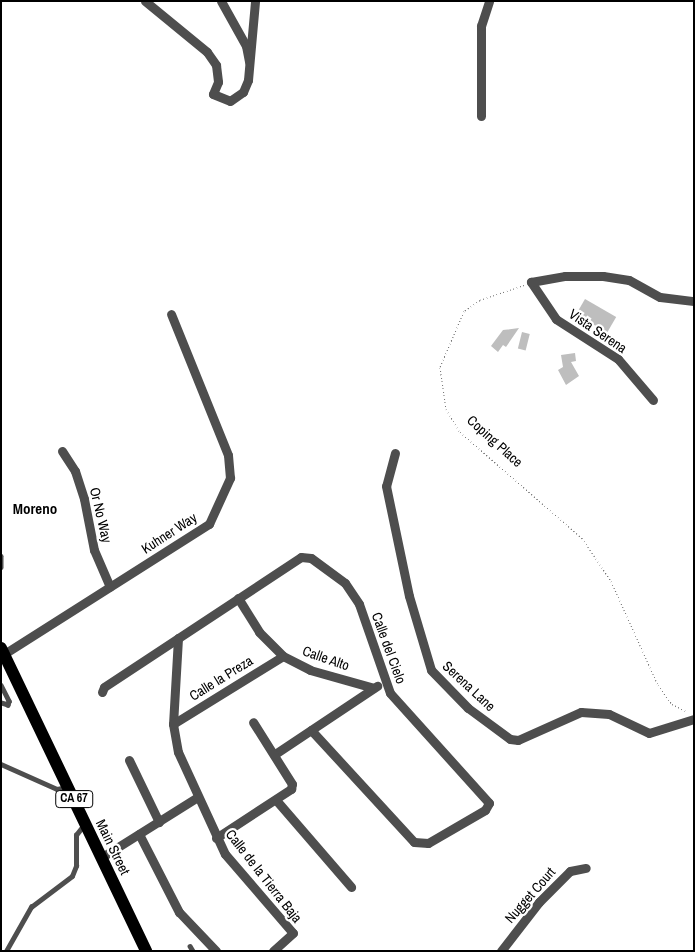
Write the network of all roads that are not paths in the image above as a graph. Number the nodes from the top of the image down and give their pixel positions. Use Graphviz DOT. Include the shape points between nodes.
graph roads {
  1 [pos="144,1"];
  2 [pos="221,1"];
  3 [pos="255,1"];
  4 [pos="489,1"];
  5 [pos="251,69"];
  6 [pos="481,116"];
  7 [pos="694,301"];
  8 [pos="170,314"];
  9 [pos="653,400"];
  10 [pos="62,451"];
  11 [pos="396,453"];
  12 [pos="1,556"];
  13 [pos="1,567"];
  14 [pos="110,587"];
  15 [pos="238,598"];
  16 [pos="178,638"];
  17 [pos="3,651"];
  18 [pos="283,656"];
  19 [pos="385,680"];
  20 [pos="1,685"];
  21 [pos="374,688"];
  22 [pos="102,692"];
  23 [pos="1,703"];
  24 [pos="694,719"];
  25 [pos="253,722"];
  26 [pos="174,724"];
  27 [pos="311,730"];
  28 [pos="275,754"];
  29 [pos="129,760"];
  30 [pos="1,764"];
  31 [pos="68,787"];
  32 [pos="196,798"];
  33 [pos="276,800"];
  34 [pos="159,822"];
  35 [pos="85,823"];
  36 [pos="139,834"];
  37 [pos="216,838"];
  38 [pos="102,857"];
  39 [pos="586,868"];
  40 [pos="351,887"];
  41 [pos="6,951"];
  42 [pos="146,951"];
  43 [pos="216,951"];
  44 [pos="273,951"];
  45 [pos="501,951"];
  1 -- 5 [label="street" via="207,52 216,65 218,82 213,94 230,101 243,92"];
  2 -- 5 [label="street" via="246,46"];
  3 -- 5 [label="street"];
  4 -- 6 [label="street" via="481,26"];
  7 -- 9 [label="street, Vista Serena" via="660,298 629,280 603,276 565,276 531,282 556,319 618,358"];
  8 -- 14 [label="street, Kuhner Way" via="221,435 230,478 209,524"];
  10 -- 14 [label="street, Or No Way" via="75,471 94,550"];
  11 -- 24 [label="street, Serena Lane" via="386,486 410,596 431,670 468,708 510,739 518,740 580,712 609,714 649,733"];
  12 -- 13 [label="lane"];
  14 -- 17 [label="street, Kuhner Way"];
  15 -- 16 [label="street, Calle del Cielo"];
  15 -- 18 [label="street, Calle Alto" via="259,632"];
  15 -- 19 [label="street, Calle del Cielo" via="301,557 311,558 345,583 359,604"];
  16 -- 22 [label="street, Calle del Cielo" via="104,687"];
  16 -- 26 [label="street, Calle de la Tierra Baja"];
  17 -- 31 [label="main road, Main Street / CA 67"];
  18 -- 21 [label="street, Calle Alto" via="310,670"];
  18 -- 26 [label="street, Calle la Preza"];
  19 -- 21 [label="street"];
  19 -- 27 [label="street, Calle del Cielo" via="390,693 489,803 485,810 428,843 414,842"];
  20 -- 23 [label="lane" via="9,701 8,705"];
  21 -- 27 [label="street"];
  25 -- 28 [label="street"];
  26 -- 32 [label="street, Calle de la Tierra Baja" via="178,752"];
  27 -- 28 [label="street"];
  28 -- 33 [label="street" via="292,784 291,789"];
  29 -- 34 [label="street"];
  30 -- 31 [label="lane" via="57,790"];
  31 -- 35 [label="main road, Main Street / CA 67"];
  32 -- 34 [label="street"];
  32 -- 37 [label="street, Calle de la Tierra Baja"];
  33 -- 37 [label="street"];
  33 -- 40 [label="street"];
  34 -- 36 [label="street"];
  35 -- 38 [label="main road, Main Street / CA 67"];
  35 -- 41 [label="lane" via="76,835 76,866 72,876 31,907"];
  36 -- 38 [label="street"];
  36 -- 43 [label="street" via="179,912"];
  37 -- 44 [label="street, Calle de la Tierra Baja" via="225,854 293,933"];
  38 -- 42 [label="main road, Main Street / CA 67"];
  39 -- 45 [label="street, Nugget Court" via="570,871 539,902"];
}
